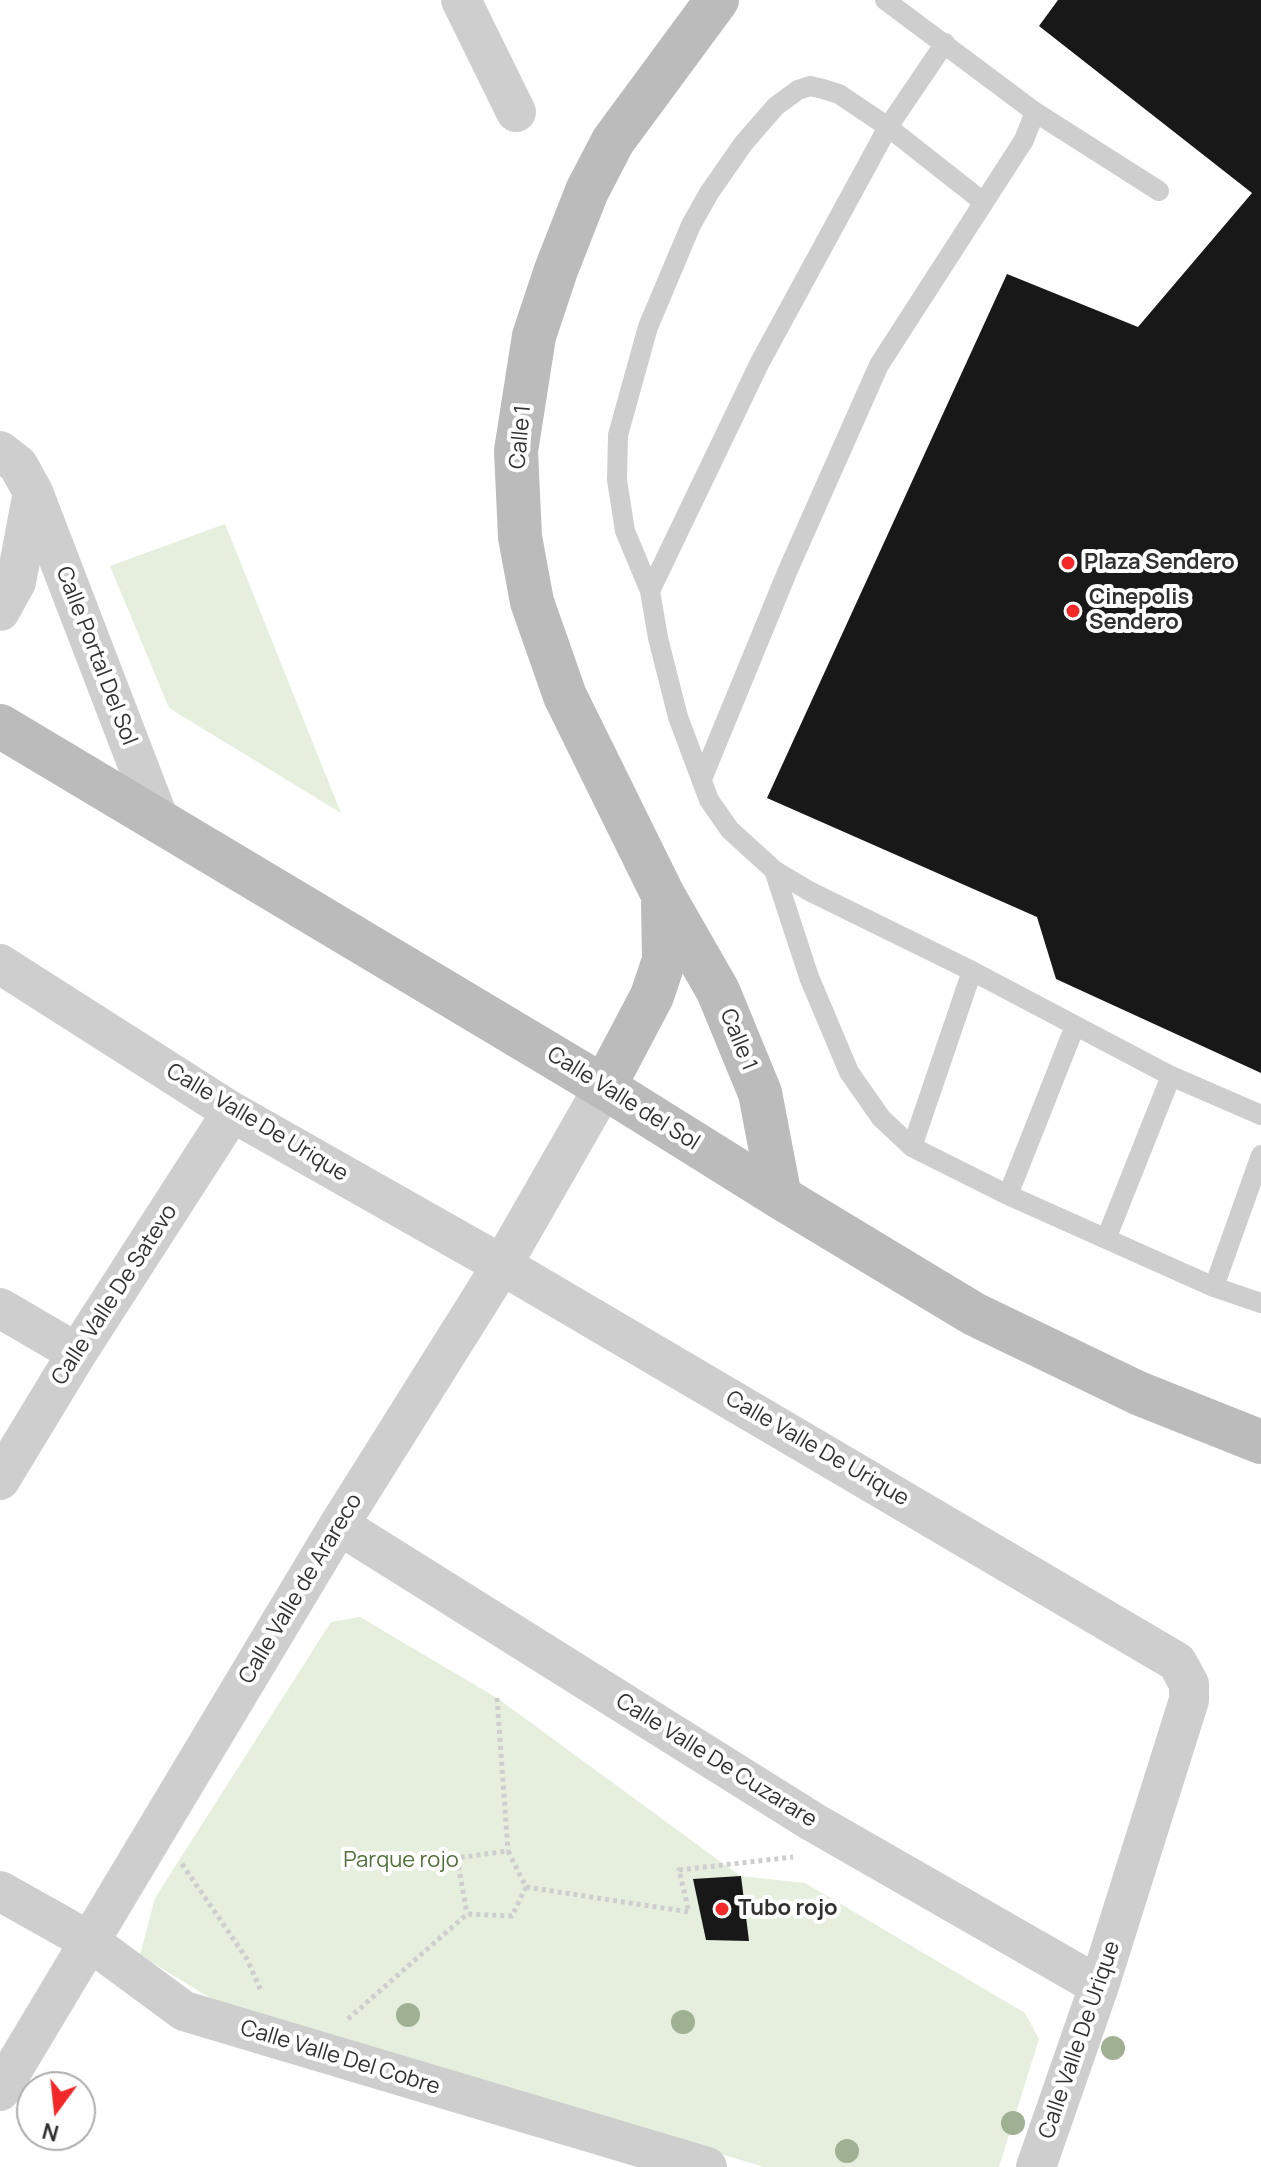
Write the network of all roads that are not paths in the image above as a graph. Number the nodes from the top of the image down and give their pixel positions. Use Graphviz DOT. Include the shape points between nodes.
graph roads {
  1 [pos="461,0"];
  2 [pos="717,0"];
  3 [pos="885,0"];
  4 [pos="945,43"];
  5 [pos="516,112"];
  6 [pos="1035,112"];
  7 [pos="888,127"];
  8 [pos="1159,191"];
  9 [pos="982,201"];
  10 [pos="0,451"];
  11 [pos="33,492"];
  12 [pos="650,591"];
  13 [pos="0,611"];
  14 [pos="0,726"];
  15 [pos="702,779"];
  16 [pos="159,820"];
  17 [pos="774,870"];
  18 [pos="663,895"];
  19 [pos="0,964"];
  20 [pos="972,971"];
  21 [pos="1075,1026"];
  22 [pos="1171,1076"];
  23 [pos="604,1087"];
  24 [pos="232,1112"];
  25 [pos="1261,1115"];
  26 [pos="912,1147"];
  27 [pos="1261,1155"];
  28 [pos="1008,1195"];
  29 [pos="780,1197"];
  30 [pos="1106,1239"];
  31 [pos="502,1265"];
  32 [pos="1214,1287"];
  33 [pos="1261,1303"];
  34 [pos="0,1308"];
  35 [pos="77,1353"];
  36 [pos="1261,1442"];
  37 [pos="0,1480"];
  38 [pos="339,1525"];
  39 [pos="0,1891"];
  40 [pos="89,1941"];
  41 [pos="1099,1986"];
  42 [pos="0,2091"];
  43 [pos="707,2167"];
  44 [pos="1036,2167"];
  1 -- 5 [label="street"];
  2 -- 18 [label="street, Calle 1" via="613,141 587,191 534,336 516,451 520,537 532,602 565,696"];
  3 -- 4 [label="lane"];
  4 -- 6 [label="lane"];
  4 -- 7 [label="lane"];
  6 -- 8 [label="lane"];
  6 -- 9 [label="lane" via="1024,140"];
  7 -- 9 [label="lane"];
  7 -- 12 [label="lane" via="759,364"];
  7 -- 12 [label="lane" via="839,94 810,86 798,90 743,144 691,225 648,327 618,435 617,480 625,531"];
  9 -- 15 [label="lane" via="879,365"];
  10 -- 11 [label="street, Calle Portal Del Sol" via="18,465"];
  11 -- 13 [label="street, Calle Portal Del Sol" via="16,582"];
  11 -- 16 [label="street, Calle Portal Del Sol"];
  12 -- 15 [label="lane" via="678,717"];
  14 -- 16 [label="street, Calle Valle del Sol"];
  15 -- 17 [label="lane" via="730,830"];
  16 -- 23 [label="street, Calle Valle del Sol"];
  17 -- 20 [label="lane"];
  17 -- 26 [label="lane" via="809,977 849,1072 881,1118"];
  18 -- 23 [label="street, Calle 1" via="664,960 652,996"];
  18 -- 29 [label="street, Calle 1" via="718,991 760,1093"];
  19 -- 24 [label="street, Calle Valle De Urique"];
  20 -- 21 [label="lane"];
  20 -- 26 [label="lane"];
  21 -- 22 [label="lane"];
  21 -- 28 [label="lane"];
  22 -- 25 [label="lane"];
  22 -- 30 [label="lane"];
  23 -- 29 [label="street, Calle Valle del Sol"];
  23 -- 31 [label="street, Calle Valle de Arareco"];
  24 -- 31 [label="street, Calle Valle De Urique"];
  24 -- 35 [label="street, Calle Valle De Satevo"];
  26 -- 28 [label="lane"];
  27 -- 32 [label="lane"];
  28 -- 30 [label="lane"];
  29 -- 36 [label="street, Calle Valle del Sol" via="974,1314 1138,1393"];
  30 -- 32 [label="lane"];
  31 -- 38 [label="street, Calle Valle de Arareco"];
  31 -- 41 [label="street, Calle Valle De Urique" via="1177,1662 1189,1684 1189,1700"];
  32 -- 33 [label="lane"];
  34 -- 35 [label="street"];
  35 -- 37 [label="street, Calle Valle De Satevo"];
  38 -- 40 [label="street, Calle Valle de Arareco"];
  38 -- 41 [label="street, Calle Valle De Cuzarare" via="862,1851"];
  39 -- 40 [label="street, Calle Valle Del Cobre"];
  40 -- 42 [label="street, Calle Valle de Arareco"];
  40 -- 43 [label="street, Calle Valle Del Cobre" via="184,2011"];
  41 -- 44 [label="street, Calle Valle De Urique"];
}
